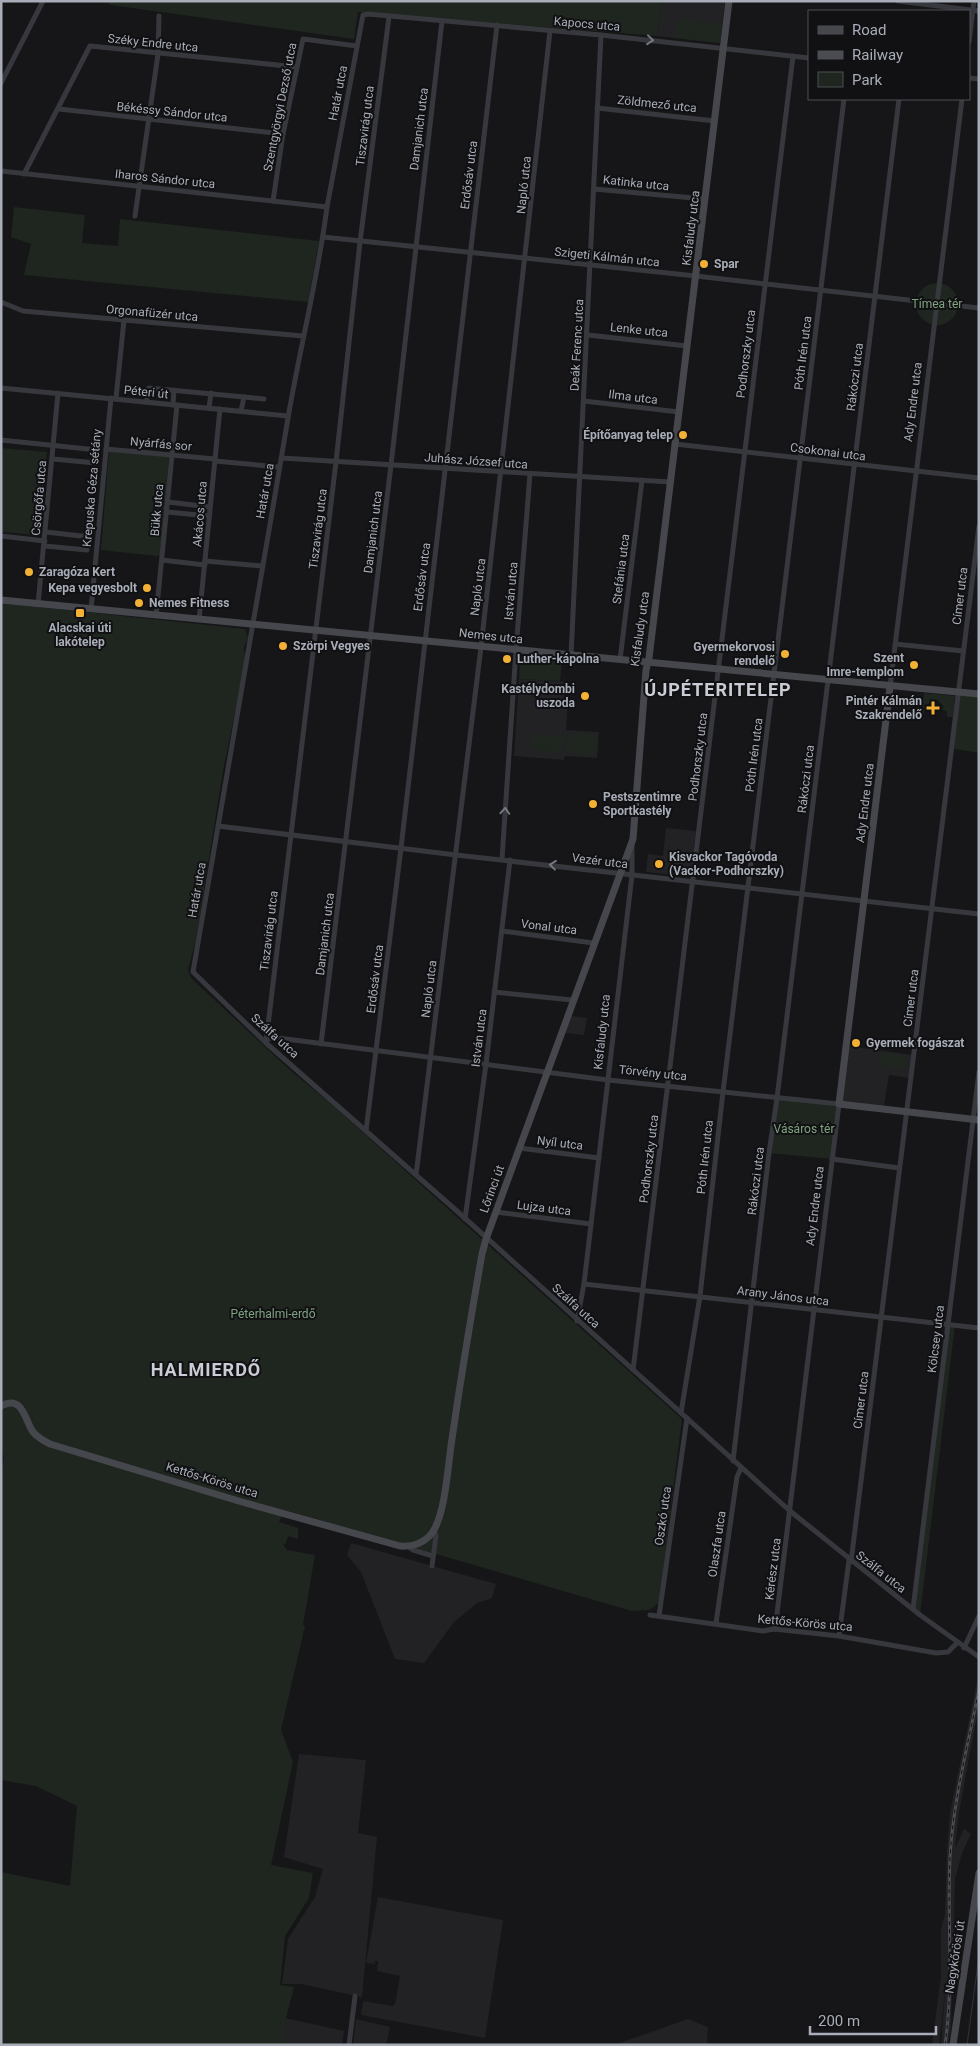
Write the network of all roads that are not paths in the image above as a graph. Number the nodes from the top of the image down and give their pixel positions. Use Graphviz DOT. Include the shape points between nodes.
graph roads {
  1 [pos="44,1"];
  2 [pos="729,1"];
  3 [pos="898,1"];
  4 [pos="974,1"];
  5 [pos="968,10"];
  6 [pos="976,11"];
  7 [pos="363,15"];
  8 [pos="159,16"];
  9 [pos="389,17"];
  10 [pos="442,21"];
  11 [pos="497,26"];
  12 [pos="550,31"];
  13 [pos="601,35"];
  14 [pos="970,38"];
  15 [pos="356,46"];
  16 [pos="724,48"];
  17 [pos="158,54"];
  18 [pos="793,56"];
  19 [pos="808,58"];
  20 [pos="297,67"];
  21 [pos="1,83"];
  22 [pos="844,100"];
  23 [pos="899,100"];
  24 [pos="962,100"];
  25 [pos="597,108"];
  26 [pos="59,109"];
  27 [pos="149,120"];
  28 [pos="715,121"];
  29 [pos="284,134"];
  30 [pos="1,172"];
  31 [pos="24,174"];
  32 [pos="140,186"];
  33 [pos="594,189"];
  34 [pos="705,199"];
  35 [pos="273,201"];
  36 [pos="327,207"];
  37 [pos="135,216"];
  38 [pos="323,237"];
  39 [pos="360,242"];
  40 [pos="415,247"];
  41 [pos="470,253"];
  42 [pos="526,259"];
  43 [pos="591,266"];
  44 [pos="696,276"];
  45 [pos="765,285"];
  46 [pos="820,290"];
  47 [pos="874,297"];
  48 [pos="1,302"];
  49 [pos="936,304"];
  50 [pos="979,308"];
  51 [pos="124,320"];
  52 [pos="588,335"];
  53 [pos="304,336"];
  54 [pos="687,346"];
  55 [pos="1,388"];
  56 [pos="174,390"];
  57 [pos="58,393"];
  58 [pos="211,394"];
  59 [pos="244,397"];
  60 [pos="114,398"];
  61 [pos="264,399"];
  62 [pos="584,400"];
  63 [pos="147,402"];
  64 [pos="175,405"];
  65 [pos="210,408"];
  66 [pos="220,409"];
  67 [pos="241,411"];
  68 [pos="679,412"];
  69 [pos="288,416"];
  70 [pos="1,440"];
  71 [pos="54,444"];
  72 [pos="675,444"];
  73 [pos="106,449"];
  74 [pos="97,450"];
  75 [pos="745,452"];
  76 [pos="172,455"];
  77 [pos="281,458"];
  78 [pos="800,458"];
  79 [pos="53,459"];
  80 [pos="215,460"];
  81 [pos="336,462"];
  82 [pos="96,463"];
  83 [pos="391,465"];
  84 [pos="855,465"];
  85 [pos="280,467"];
  86 [pos="446,469"];
  87 [pos="916,472"];
  88 [pos="501,473"];
  89 [pos="530,474"];
  90 [pos="581,477"];
  91 [pos="979,478"];
  92 [pos="642,480"];
  93 [pos="670,482"];
  94 [pos="168,502"];
  95 [pos="210,507"];
  96 [pos="167,512"];
  97 [pos="209,516"];
  98 [pos="979,526"];
  99 [pos="46,532"];
  100 [pos="1,536"];
  101 [pos="90,537"];
  102 [pos="45,543"];
  103 [pos="87,550"];
  104 [pos="162,560"];
  105 [pos="205,563"];
  106 [pos="262,566"];
  107 [pos="1,600"];
  108 [pos="38,604"];
  109 [pos="91,609"];
  110 [pos="156,616"];
  111 [pos="199,620"];
  112 [pos="253,625"];
  113 [pos="316,630"];
  114 [pos="370,636"];
  115 [pos="425,641"];
  116 [pos="895,644"];
  117 [pos="481,647"];
  118 [pos="516,650"];
  119 [pos="963,651"];
  120 [pos="571,655"];
  121 [pos="620,660"];
  122 [pos="648,662"];
  123 [pos="718,669"];
  124 [pos="774,675"];
  125 [pos="828,680"];
  126 [pos="890,687"];
  127 [pos="958,692"];
  128 [pos="979,694"];
  129 [pos="218,826"];
  130 [pos="291,835"];
  131 [pos="632,839"];
  132 [pos="346,842"];
  133 [pos="401,848"];
  134 [pos="456,855"];
  135 [pos="502,859"];
  136 [pos="510,860"];
  137 [pos="619,874"];
  138 [pos="632,875"];
  139 [pos="693,882"];
  140 [pos="747,888"];
  141 [pos="801,894"];
  142 [pos="863,902"];
  143 [pos="931,910"];
  144 [pos="979,914"];
  145 [pos="502,931"];
  146 [pos="593,943"];
  147 [pos="193,972"];
  148 [pos="494,992"];
  149 [pos="572,1000"];
  150 [pos="266,1041"];
  151 [pos="321,1044"];
  152 [pos="376,1052"];
  153 [pos="431,1058"];
  154 [pos="486,1064"];
  155 [pos="547,1071"];
  156 [pos="979,1072"];
  157 [pos="608,1080"];
  158 [pos="668,1086"];
  159 [pos="723,1092"];
  160 [pos="777,1098"];
  161 [pos="839,1104"];
  162 [pos="907,1112"];
  163 [pos="976,1120"];
  164 [pos="366,1131"];
  165 [pos="519,1148"];
  166 [pos="599,1158"];
  167 [pos="832,1160"];
  168 [pos="899,1168"];
  169 [pos="416,1175"];
  170 [pos="496,1212"];
  171 [pos="465,1219"];
  172 [pos="591,1224"];
  173 [pos="486,1238"];
  174 [pos="584,1284"];
  175 [pos="643,1290"];
  176 [pos="700,1296"];
  177 [pos="752,1303"];
  178 [pos="814,1310"];
  179 [pos="882,1318"];
  180 [pos="578,1321"];
  181 [pos="948,1325"];
  182 [pos="979,1328"];
  183 [pos="633,1370"];
  184 [pos="1,1406"];
  185 [pos="681,1413"];
  186 [pos="687,1418"];
  187 [pos="733,1461"];
  188 [pos="741,1468"];
  189 [pos="790,1511"];
  190 [pos="434,1529"];
  191 [pos="407,1546"];
  192 [pos="434,1556"];
  193 [pos="850,1561"];
  194 [pos="432,1566"];
  195 [pos="914,1609"];
  196 [pos="650,1615"];
  197 [pos="659,1616"];
  198 [pos="979,1616"];
  199 [pos="716,1623"];
  200 [pos="774,1629"];
  201 [pos="839,1636"];
  202 [pos="957,1643"];
  203 [pos="964,1648"];
  204 [pos="979,1657"];
  205 [pos="979,1873"];
  206 [pos="355,1996"];
  207 [pos="349,2045"];
  208 [pos="953,2045"];
  1 -- 21 [label="street"];
  2 -- 16 [label="street, Kisfaludy utca"];
  3 -- 5 [label="street"];
  4 -- 6 [label="street"];
  6 -- 14 [label="street"];
  7 -- 9 [label="street, Kapocs utca"];
  7 -- 15 [label="street, Határ utca"];
  8 -- 17 [label="street"];
  9 -- 10 [label="street, Kapocs utca"];
  9 -- 39 [label="street, Tiszavirág utca"];
  10 -- 11 [label="street, Kapocs utca"];
  10 -- 40 [label="street, Damjanich utca"];
  11 -- 12 [label="street, Kapocs utca"];
  11 -- 41 [label="street, Erdősáv utca"];
  12 -- 13 [label="street, Kapocs utca"];
  12 -- 42 [label="street, Napló utca"];
  13 -- 16 [label="street, Kapocs utca, one-way"];
  13 -- 25 [label="street, Deák Ferenc utca"];
  15 -- 20 [label="street, Szentgyörgyi Dezső utca" via="303,39"];
  15 -- 36 [label="street, Határ utca"];
  16 -- 18 [label="street, Kapocs utca"];
  16 -- 28 [label="street, Kisfaludy utca"];
  17 -- 20 [label="street, Széky Endre utca"];
  17 -- 26 [label="street, Széky Endre utca" via="90,46"];
  17 -- 27 [label="street"];
  18 -- 19 [label="street, Kapocs utca"];
  18 -- 45 [label="street, Podhorszky utca"];
  20 -- 29 [label="street, Szentgyörgyi Dezső utca"];
  22 -- 46 [label="street, Póth Irén utca"];
  23 -- 47 [label="street, Rákóczi utca"];
  24 -- 49 [label="street, Ady Endre utca"];
  25 -- 28 [label="street, Zöldmező utca"];
  25 -- 33 [label="street, Deák Ferenc utca"];
  26 -- 27 [label="street, Békéssy Sándor utca"];
  26 -- 31 [label="street, Széky Endre utca"];
  27 -- 29 [label="street, Békéssy Sándor utca"];
  27 -- 32 [label="street"];
  28 -- 34 [label="street, Kisfaludy utca"];
  29 -- 35 [label="street, Szentgyörgyi Dezső utca"];
  30 -- 31 [label="street, Iharos Sándor utca"];
  31 -- 32 [label="street, Iharos Sándor utca"];
  32 -- 35 [label="street, Iharos Sándor utca"];
  32 -- 37 [label="street"];
  33 -- 34 [label="street, Katinka utca"];
  33 -- 43 [label="street, Deák Ferenc utca"];
  34 -- 44 [label="street, Kisfaludy utca"];
  35 -- 36 [label="street, Iharos Sándor utca"];
  36 -- 38 [label="street, Határ utca"];
  38 -- 39 [label="street, Szigeti Kálmán utca"];
  38 -- 53 [label="street, Határ utca"];
  39 -- 40 [label="street, Szigeti Kálmán utca"];
  39 -- 81 [label="street, Tiszavirág utca"];
  40 -- 41 [label="street, Szigeti Kálmán utca"];
  40 -- 83 [label="street, Damjanich utca"];
  41 -- 42 [label="street, Szigeti Kálmán utca"];
  41 -- 86 [label="street, Erdősáv utca"];
  42 -- 43 [label="street, Szigeti Kálmán utca"];
  42 -- 88 [label="street, Napló utca"];
  43 -- 44 [label="street, Szigeti Kálmán utca"];
  43 -- 52 [label="street, Deák Ferenc utca"];
  44 -- 45 [label="street, Szigeti Kálmán utca"];
  44 -- 54 [label="street, Kisfaludy utca"];
  45 -- 46 [label="street, Szigeti Kálmán utca"];
  45 -- 75 [label="street, Podhorszky utca"];
  46 -- 47 [label="street, Szigeti Kálmán utca"];
  46 -- 78 [label="street, Póth Irén utca"];
  47 -- 49 [label="street, Szigeti Kálmán utca"];
  47 -- 84 [label="street, Rákóczi utca"];
  48 -- 51 [label="street, Orgonafüzér utca" via="23,311"];
  49 -- 50 [label="street, Szigeti Kálmán utca"];
  49 -- 87 [label="street, Ady Endre utca"];
  51 -- 53 [label="street, Orgonafüzér utca"];
  51 -- 60 [label="street, Krepuska Géza sétány"];
  52 -- 54 [label="street, Lenke utca"];
  52 -- 62 [label="street, Deák Ferenc utca"];
  53 -- 69 [label="street, Határ utca"];
  54 -- 68 [label="street, Kisfaludy utca"];
  55 -- 57 [label="street, Péteri út"];
  56 -- 58 [label="street"];
  56 -- 63 [label="street" via="148,388"];
  56 -- 64 [label="street, Bükk utca"];
  57 -- 60 [label="street, Péteri út"];
  57 -- 71 [label="street, Csörgőfa utca"];
  58 -- 59 [label="street"];
  58 -- 65 [label="street"];
  59 -- 61 [label="street"];
  59 -- 67 [label="street"];
  60 -- 63 [label="street, Péteri út"];
  60 -- 73 [label="street, Krepuska Géza sétány"];
  62 -- 68 [label="street, Ilma utca"];
  62 -- 90 [label="street, Deák Ferenc utca"];
  63 -- 64 [label="street, Péteri út"];
  64 -- 65 [label="street, Péteri út"];
  64 -- 76 [label="street, Bükk utca"];
  65 -- 66 [label="street, Péteri út"];
  66 -- 67 [label="street, Péteri út"];
  66 -- 80 [label="street, Akácos utca"];
  67 -- 69 [label="street, Péteri út"];
  68 -- 72 [label="street, Kisfaludy utca"];
  69 -- 77 [label="street, Határ utca"];
  70 -- 71 [label="street"];
  71 -- 74 [label="street"];
  71 -- 79 [label="street, Csörgőfa utca"];
  72 -- 75 [label="street, Csokonai utca"];
  72 -- 93 [label="street, Kisfaludy utca"];
  73 -- 76 [label="street, Nyárfás sor"];
  73 -- 109 [label="street, Krepuska Géza sétány"];
  75 -- 78 [label="street, Csokonai utca"];
  75 -- 123 [label="street, Podhorszky utca"];
  76 -- 80 [label="street, Nyárfás sor"];
  76 -- 94 [label="street, Bükk utca"];
  77 -- 81 [label="street, Juhász József utca"];
  77 -- 85 [label="street, Határ utca"];
  78 -- 84 [label="street, Csokonai utca"];
  78 -- 124 [label="street, Póth Irén utca"];
  79 -- 82 [label="street"];
  79 -- 99 [label="street, Csörgőfa utca"];
  80 -- 85 [label="street, Nyárfás sor"];
  80 -- 95 [label="street, Akácos utca"];
  81 -- 83 [label="street, Juhász József utca"];
  81 -- 113 [label="street, Tiszavirág utca"];
  83 -- 86 [label="street, Juhász József utca"];
  83 -- 114 [label="street, Damjanich utca"];
  84 -- 87 [label="street, Csokonai utca"];
  84 -- 125 [label="street, Rákóczi utca"];
  85 -- 106 [label="street, Határ utca"];
  86 -- 88 [label="street, Juhász József utca"];
  86 -- 115 [label="street, Erdősáv utca"];
  87 -- 91 [label="street, Csokonai utca"];
  87 -- 116 [label="street, Ady Endre utca"];
  88 -- 89 [label="street, Juhász József utca"];
  88 -- 117 [label="street, Napló utca"];
  89 -- 90 [label="street, Juhász József utca"];
  89 -- 118 [label="street, István utca"];
  90 -- 92 [label="street, Juhász József utca"];
  90 -- 120 [label="street, Deák Ferenc utca"];
  92 -- 93 [label="street, Juhász József utca"];
  92 -- 121 [label="street, Stefánia utca"];
  93 -- 122 [label="street, Kisfaludy utca"];
  94 -- 95 [label="street"];
  94 -- 96 [label="street, Bükk utca"];
  95 -- 97 [label="street, Akácos utca"];
  96 -- 97 [label="street"];
  96 -- 104 [label="street, Bükk utca"];
  97 -- 105 [label="street, Akácos utca"];
  98 -- 119 [label="street, Címer utca"];
  99 -- 101 [label="street"];
  99 -- 102 [label="street, Csörgőfa utca"];
  100 -- 102 [label="street"];
  102 -- 103 [label="street"];
  102 -- 108 [label="street, Csörgőfa utca"];
  104 -- 105 [label="street"];
  104 -- 110 [label="street, Bükk utca"];
  105 -- 106 [label="street"];
  105 -- 111 [label="street, Akácos utca"];
  106 -- 112 [label="street, Határ utca"];
  107 -- 108 [label="street, Nemes utca"];
  108 -- 109 [label="street, Nemes utca"];
  109 -- 110 [label="street, Nemes utca"];
  110 -- 111 [label="street, Nemes utca"];
  111 -- 112 [label="street, Nemes utca"];
  112 -- 113 [label="street, Nemes utca"];
  112 -- 129 [label="street, Határ utca"];
  113 -- 114 [label="street, Nemes utca"];
  113 -- 130 [label="street, Tiszavirág utca"];
  114 -- 115 [label="street, Nemes utca"];
  114 -- 132 [label="street, Damjanich utca"];
  115 -- 117 [label="street, Nemes utca"];
  115 -- 133 [label="street, Erdősáv utca"];
  116 -- 119 [label="street"];
  116 -- 126 [label="street, Ady Endre utca"];
  117 -- 118 [label="street, Nemes utca"];
  117 -- 134 [label="street, Napló utca"];
  118 -- 120 [label="street, Nemes utca"];
  135 -- 118 [label="street, István utca, one-way"];
  119 -- 127 [label="street, Címer utca"];
  120 -- 121 [label="street, Nemes utca"];
  121 -- 122 [label="street, Nemes utca"];
  122 -- 123 [label="street, Nemes utca"];
  122 -- 131 [label="street, Kisfaludy utca"];
  123 -- 124 [label="street, Nemes utca"];
  123 -- 139 [label="street, Podhorszky utca"];
  124 -- 125 [label="street, Nemes utca"];
  124 -- 140 [label="street, Póth Irén utca"];
  125 -- 126 [label="street, Nemes utca"];
  125 -- 141 [label="street, Rákóczi utca"];
  126 -- 127 [label="street, Nemes utca"];
  126 -- 142 [label="street, Ady Endre utca"];
  127 -- 128 [label="street, Nemes utca"];
  127 -- 143 [label="street, Címer utca"];
  129 -- 130 [label="street, Vezér utca"];
  129 -- 147 [label="street, Határ utca"];
  130 -- 132 [label="street, Vezér utca"];
  130 -- 150 [label="street, Tiszavirág utca"];
  131 -- 137 [label="street, Lőrinci út"];
  131 -- 138 [label="street, Kisfaludy utca"];
  132 -- 133 [label="street, Vezér utca"];
  132 -- 151 [label="street, Damjanich utca"];
  133 -- 134 [label="street, Vezér utca"];
  133 -- 152 [label="street, Erdősáv utca"];
  134 -- 135 [label="street, Vezér utca"];
  134 -- 153 [label="street, Napló utca"];
  135 -- 136 [label="street, Vezér utca"];
  137 -- 136 [label="street, Vezér utca, one-way"];
  136 -- 145 [label="street, István utca"];
  137 -- 138 [label="street, Vezér utca"];
  137 -- 146 [label="street, Lőrinci út"];
  138 -- 139 [label="street, Vezér utca"];
  138 -- 157 [label="street, Kisfaludy utca"];
  139 -- 140 [label="street, Vezér utca"];
  139 -- 158 [label="street, Podhorszky utca"];
  140 -- 141 [label="street, Vezér utca"];
  140 -- 159 [label="street, Póth Irén utca"];
  141 -- 142 [label="street, Vezér utca"];
  141 -- 160 [label="street, Rákóczi utca"];
  142 -- 143 [label="street, Vezér utca"];
  142 -- 161 [label="street, Ady Endre utca"];
  143 -- 144 [label="street, Vezér utca"];
  143 -- 162 [label="street, Címer utca"];
  145 -- 146 [label="street, Vonal utca"];
  145 -- 148 [label="street, István utca"];
  146 -- 149 [label="street, Lőrinci út"];
  147 -- 150 [label="street, Szálfa utca"];
  148 -- 149 [label="street"];
  148 -- 154 [label="street, István utca"];
  149 -- 155 [label="street, Lőrinci út"];
  150 -- 151 [label="street, Törvény utca" via="278,1038"];
  150 -- 164 [label="street, Szálfa utca"];
  151 -- 152 [label="street, Törvény utca"];
  152 -- 153 [label="street, Törvény utca"];
  152 -- 164 [label="street, Erdősáv utca"];
  153 -- 154 [label="street, Törvény utca"];
  153 -- 169 [label="street, Napló utca"];
  154 -- 155 [label="street, Törvény utca"];
  154 -- 171 [label="street, István utca"];
  155 -- 157 [label="street, Törvény utca"];
  155 -- 165 [label="street, Lőrinci út"];
  156 -- 163 [label="street, Kölcsey utca"];
  157 -- 158 [label="street, Törvény utca"];
  157 -- 166 [label="street, Kisfaludy utca"];
  158 -- 159 [label="street, Törvény utca"];
  158 -- 175 [label="street, Podhorszky utca"];
  159 -- 160 [label="street, Törvény utca"];
  159 -- 176 [label="street, Póth Irén utca"];
  160 -- 161 [label="street, Törvény utca"];
  160 -- 177 [label="street, Rákóczi utca"];
  161 -- 162 [label="street, Törvény utca"];
  161 -- 167 [label="street, Ady Endre utca"];
  162 -- 163 [label="street, Törvény utca"];
  162 -- 168 [label="street, Címer utca"];
  163 -- 181 [label="street, Kölcsey utca"];
  164 -- 169 [label="street, Szálfa utca"];
  165 -- 166 [label="street, Nyíl utca"];
  165 -- 170 [label="street, Lőrinci út"];
  166 -- 172 [label="street, Kisfaludy utca"];
  167 -- 168 [label="street"];
  167 -- 178 [label="street, Ady Endre utca"];
  168 -- 179 [label="street, Címer utca"];
  169 -- 171 [label="street, Szálfa utca"];
  170 -- 172 [label="street, Lujza utca"];
  170 -- 173 [label="street, Lőrinci út"];
  171 -- 173 [label="street, Szálfa utca"];
  172 -- 174 [label="street, Kisfaludy utca"];
  173 -- 180 [label="street, Szálfa utca"];
  173 -- 190 [label="street, Lőrinci út" via="442,1503"];
  174 -- 175 [label="street, Arany János utca"];
  174 -- 180 [label="street, Kisfaludy utca"];
  175 -- 176 [label="street, Arany János utca"];
  175 -- 183 [label="street, Podhorszky utca"];
  176 -- 177 [label="street, Arany János utca"];
  176 -- 185 [label="street, Póth Irén utca"];
  177 -- 178 [label="street, Arany János utca"];
  177 -- 187 [label="street, Rákóczi utca"];
  178 -- 179 [label="street, Arany János utca"];
  178 -- 189 [label="street, Ady Endre utca"];
  179 -- 181 [label="street, Arany János utca"];
  179 -- 193 [label="street, Címer utca"];
  180 -- 183 [label="street, Szálfa utca"];
  181 -- 182 [label="street, Arany János utca"];
  181 -- 195 [label="street, Kölcsey utca"];
  183 -- 185 [label="street, Szálfa utca"];
  184 -- 191 [label="street, Kettős-Körös utca" via="12,1404 20,1408 33,1432 50,1444 242,1502"];
  185 -- 186 [label="street, Szálfa utca"];
  186 -- 187 [label="street, Szálfa utca"];
  186 -- 197 [label="street, Oszkó utca"];
  187 -- 188 [label="street, Szálfa utca"];
  188 -- 189 [label="street, Szálfa utca"];
  188 -- 199 [label="street, Olaszfa utca" via="737,1477"];
  189 -- 193 [label="street, Szálfa utca"];
  189 -- 200 [label="street, Kérész utca"];
  190 -- 191 [label="street" via="424,1541"];
  190 -- 192 [label="street"];
  191 -- 192 [label="street, Kettős-Körös utca"];
  192 -- 194 [label="street"];
  193 -- 195 [label="street, Szálfa utca"];
  193 -- 201 [label="street, Címer utca"];
  195 -- 202 [label="street, Szálfa utca"];
  196 -- 197 [label="street, Kettős-Körös utca"];
  197 -- 199 [label="street, Kettős-Körös utca"];
  198 -- 203 [label="street"];
  199 -- 200 [label="street, Kettős-Körös utca" via="763,1631"];
  200 -- 201 [label="street, Kettős-Körös utca"];
  201 -- 202 [label="street, Kettős-Körös utca" via="936,1653 948,1652"];
  202 -- 203 [label="street"];
  203 -- 204 [label="street"];
  205 -- 208 [label="street, Nagykőrösi út"];
  206 -- 207 [label="street"];
}
